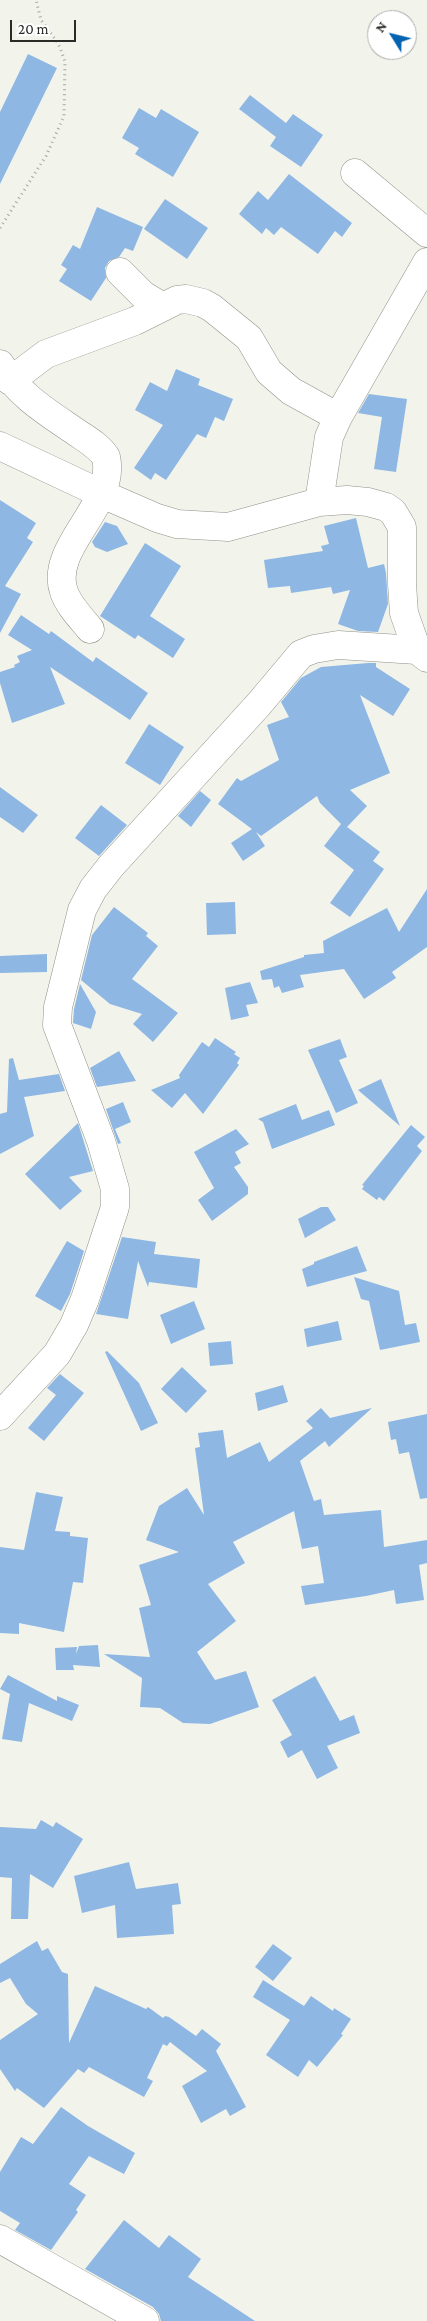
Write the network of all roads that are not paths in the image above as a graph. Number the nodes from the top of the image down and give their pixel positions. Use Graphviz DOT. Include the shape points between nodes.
graph roads {
  1 [pos="355,172"];
  2 [pos="427,233"];
  3 [pos="427,262"];
  4 [pos="120,272"];
  5 [pos="163,307"];
  6 [pos="5,373"];
  7 [pos="338,417"];
  8 [pos="0,446"];
  9 [pos="102,494"];
  10 [pos="319,502"];
  11 [pos="90,629"];
  12 [pos="422,654"];
  13 [pos="0,1416"];
  14 [pos="0,2239"];
  15 [pos="145,2321"];
  1 -- 2 [label="street"];
  3 -- 7 [label="street"];
  4 -- 5 [label="street" via="143,295"];
  5 -- 6 [label="street"];
  5 -- 7 [label="street" via="181,299 207,305 249,338 269,372 290,391"];
  6 -- 9 [label="street" via="27,397 104,454 106,468"];
  7 -- 10 [label="street" via="329,438"];
  8 -- 9 [label="street"];
  9 -- 10 [label="street" via="157,518 177,524 215,528 238,525"];
  9 -- 11 [label="street" via="67,554 63,568 66,598"];
  10 -- 12 [label="street" via="347,500 381,505 397,518 403,530 402,600 408,629"];
  12 -- 13 [label="street" via="338,645 301,654 89,896 77,930 58,1007 57,1025 100,1141 115,1189 115,1207 74,1326 57,1354"];
  14 -- 15 [label="street"];
}
